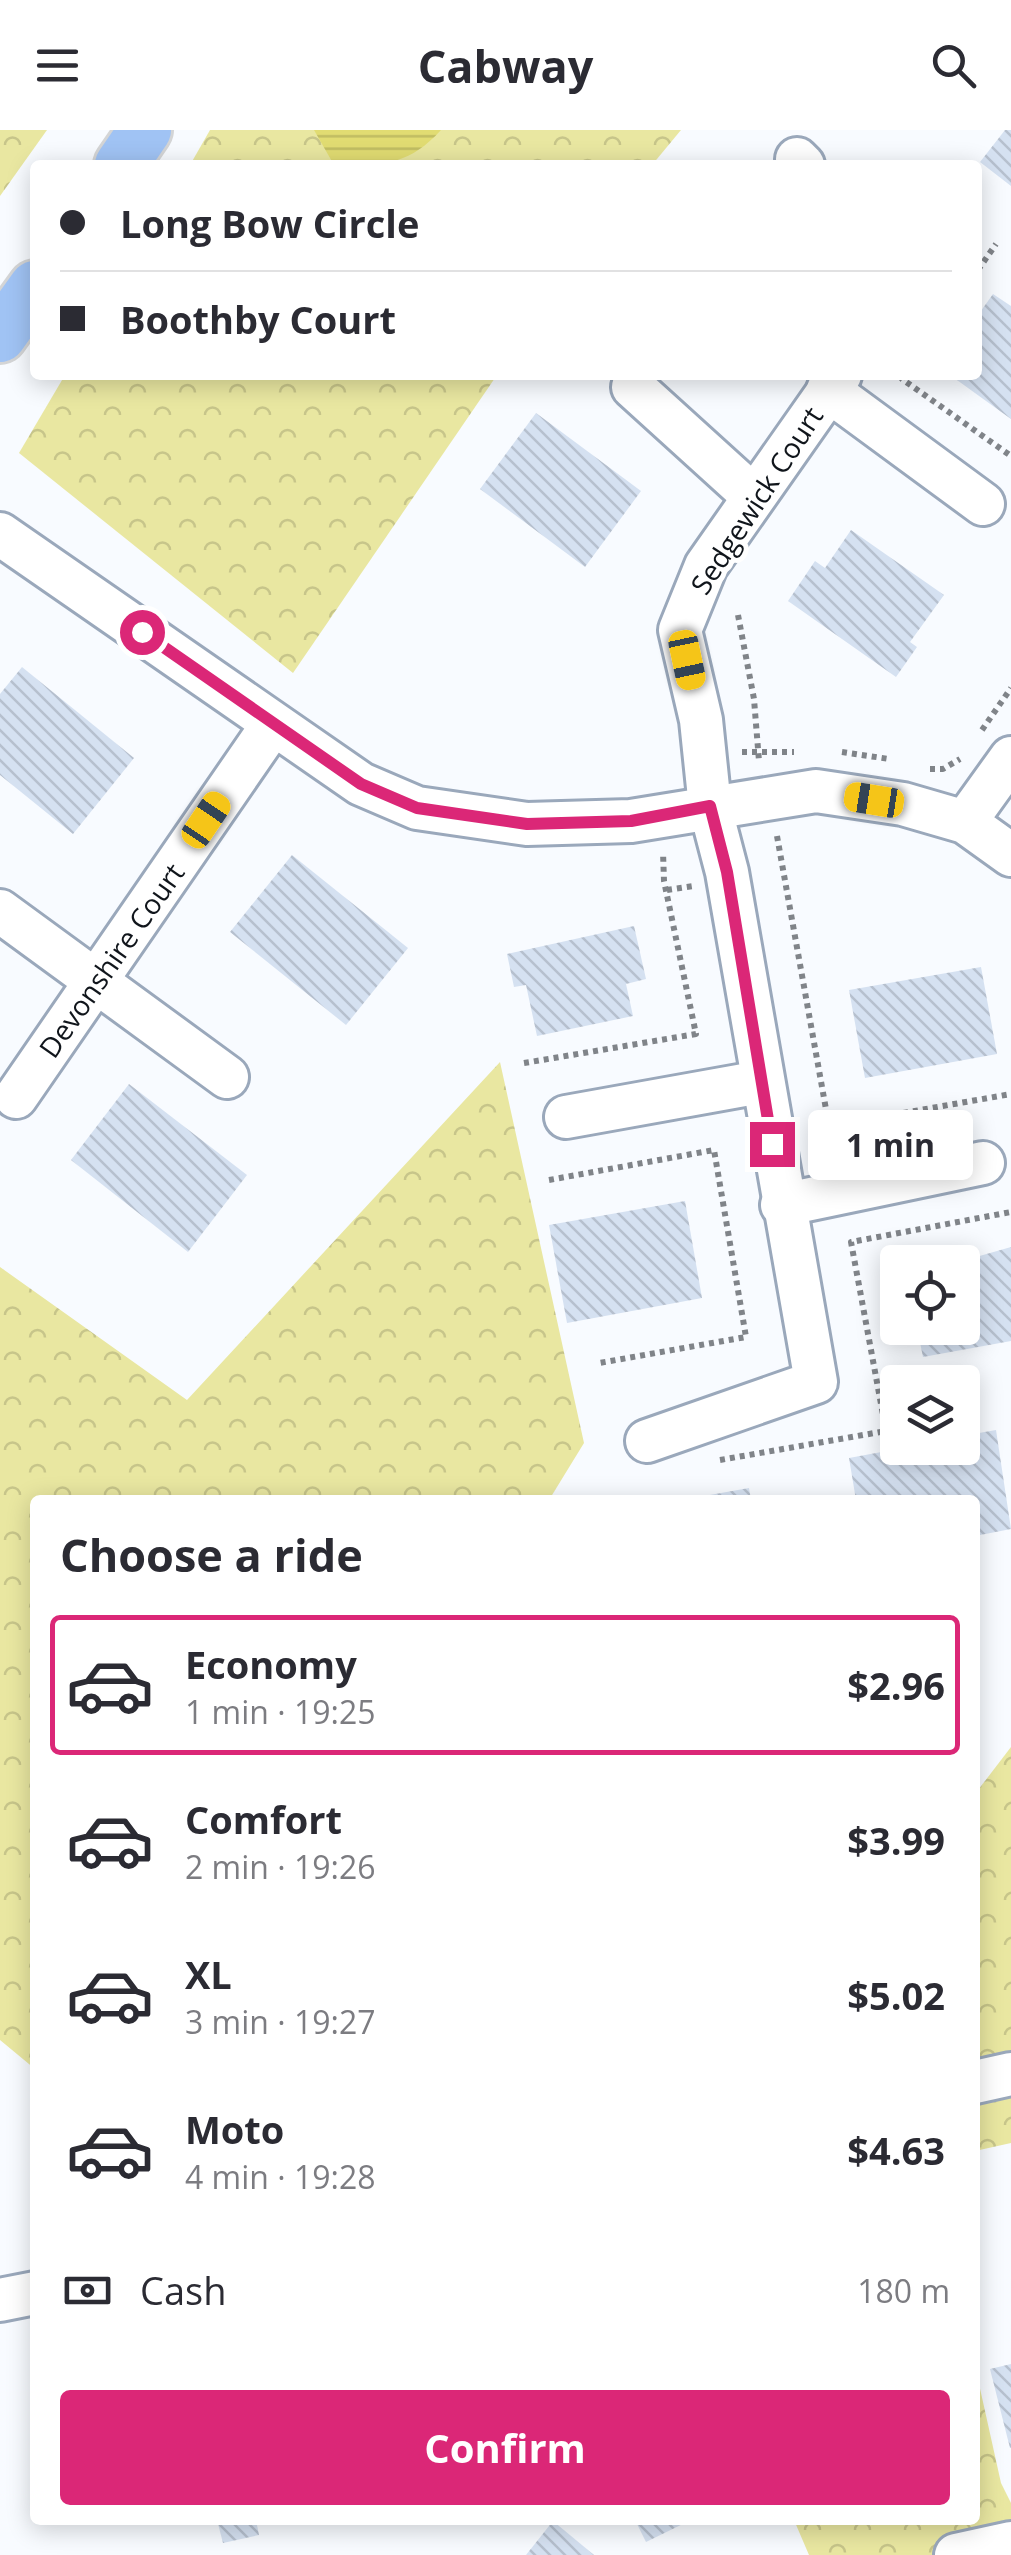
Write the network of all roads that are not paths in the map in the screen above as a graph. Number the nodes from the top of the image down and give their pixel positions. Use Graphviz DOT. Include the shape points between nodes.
graph roads {
  1 [pos="145,130"];
  2 [pos="124,160"];
  3 [pos="30,295"];
  4 [pos="0,336"];
  5 [pos="834,382"];
  6 [pos="633,387"];
  7 [pos="752,495"];
  8 [pos="982,504"];
  9 [pos="0,534"];
  10 [pos="272,724"];
  11 [pos="993,750"];
  12 [pos="710,806"];
  13 [pos="965,822"];
  14 [pos="1011,854"];
  15 [pos="0,910"];
  16 [pos="96,981"];
  17 [pos="227,1077"];
  18 [pos="761,1082"];
  19 [pos="16,1097"];
  20 [pos="566,1117"];
  21 [pos="983,1163"];
  22 [pos="782,1206"];
  23 [pos="647,1441"];
  24 [pos="1011,2074"];
  25 [pos="980,2081"];
  26 [pos="30,2294"];
  27 [pos="0,2300"];
  28 [pos="1011,2544"];
  29 [pos="956,2555"];
  1 -- 2 [label="main road"];
  3 -- 4 [label="main road"];
  5 -- 7 [label="street, Sedgewick Court"];
  5 -- 8 [label="street"];
  6 -- 7 [label="street"];
  7 -- 12 [label="street, Sedgewick Court" via="706,566 680,630 706,752"];
  9 -- 10 [label="street"];
  10 -- 12 [label="street" via="361,784 417,808 527,824 631,821"];
  10 -- 16 [label="street, Devonshire Court"];
  11 -- 13 [label="street"];
  12 -- 13 [label="street" via="816,790"];
  12 -- 18 [label="street, Sedgewick Court"];
  13 -- 14 [label="street"];
  15 -- 16 [label="street"];
  16 -- 17 [label="street"];
  16 -- 19 [label="street, Devonshire Court"];
  18 -- 20 [label="street"];
  18 -- 22 [label="street, Sedgewick Court"];
  21 -- 22 [label="street"];
  22 -- 23 [label="street, Sedgewick Court" via="816,1382"];
  24 -- 25 [label="street"];
  26 -- 27 [label="street"];
  28 -- 29 [label="street"];
}
